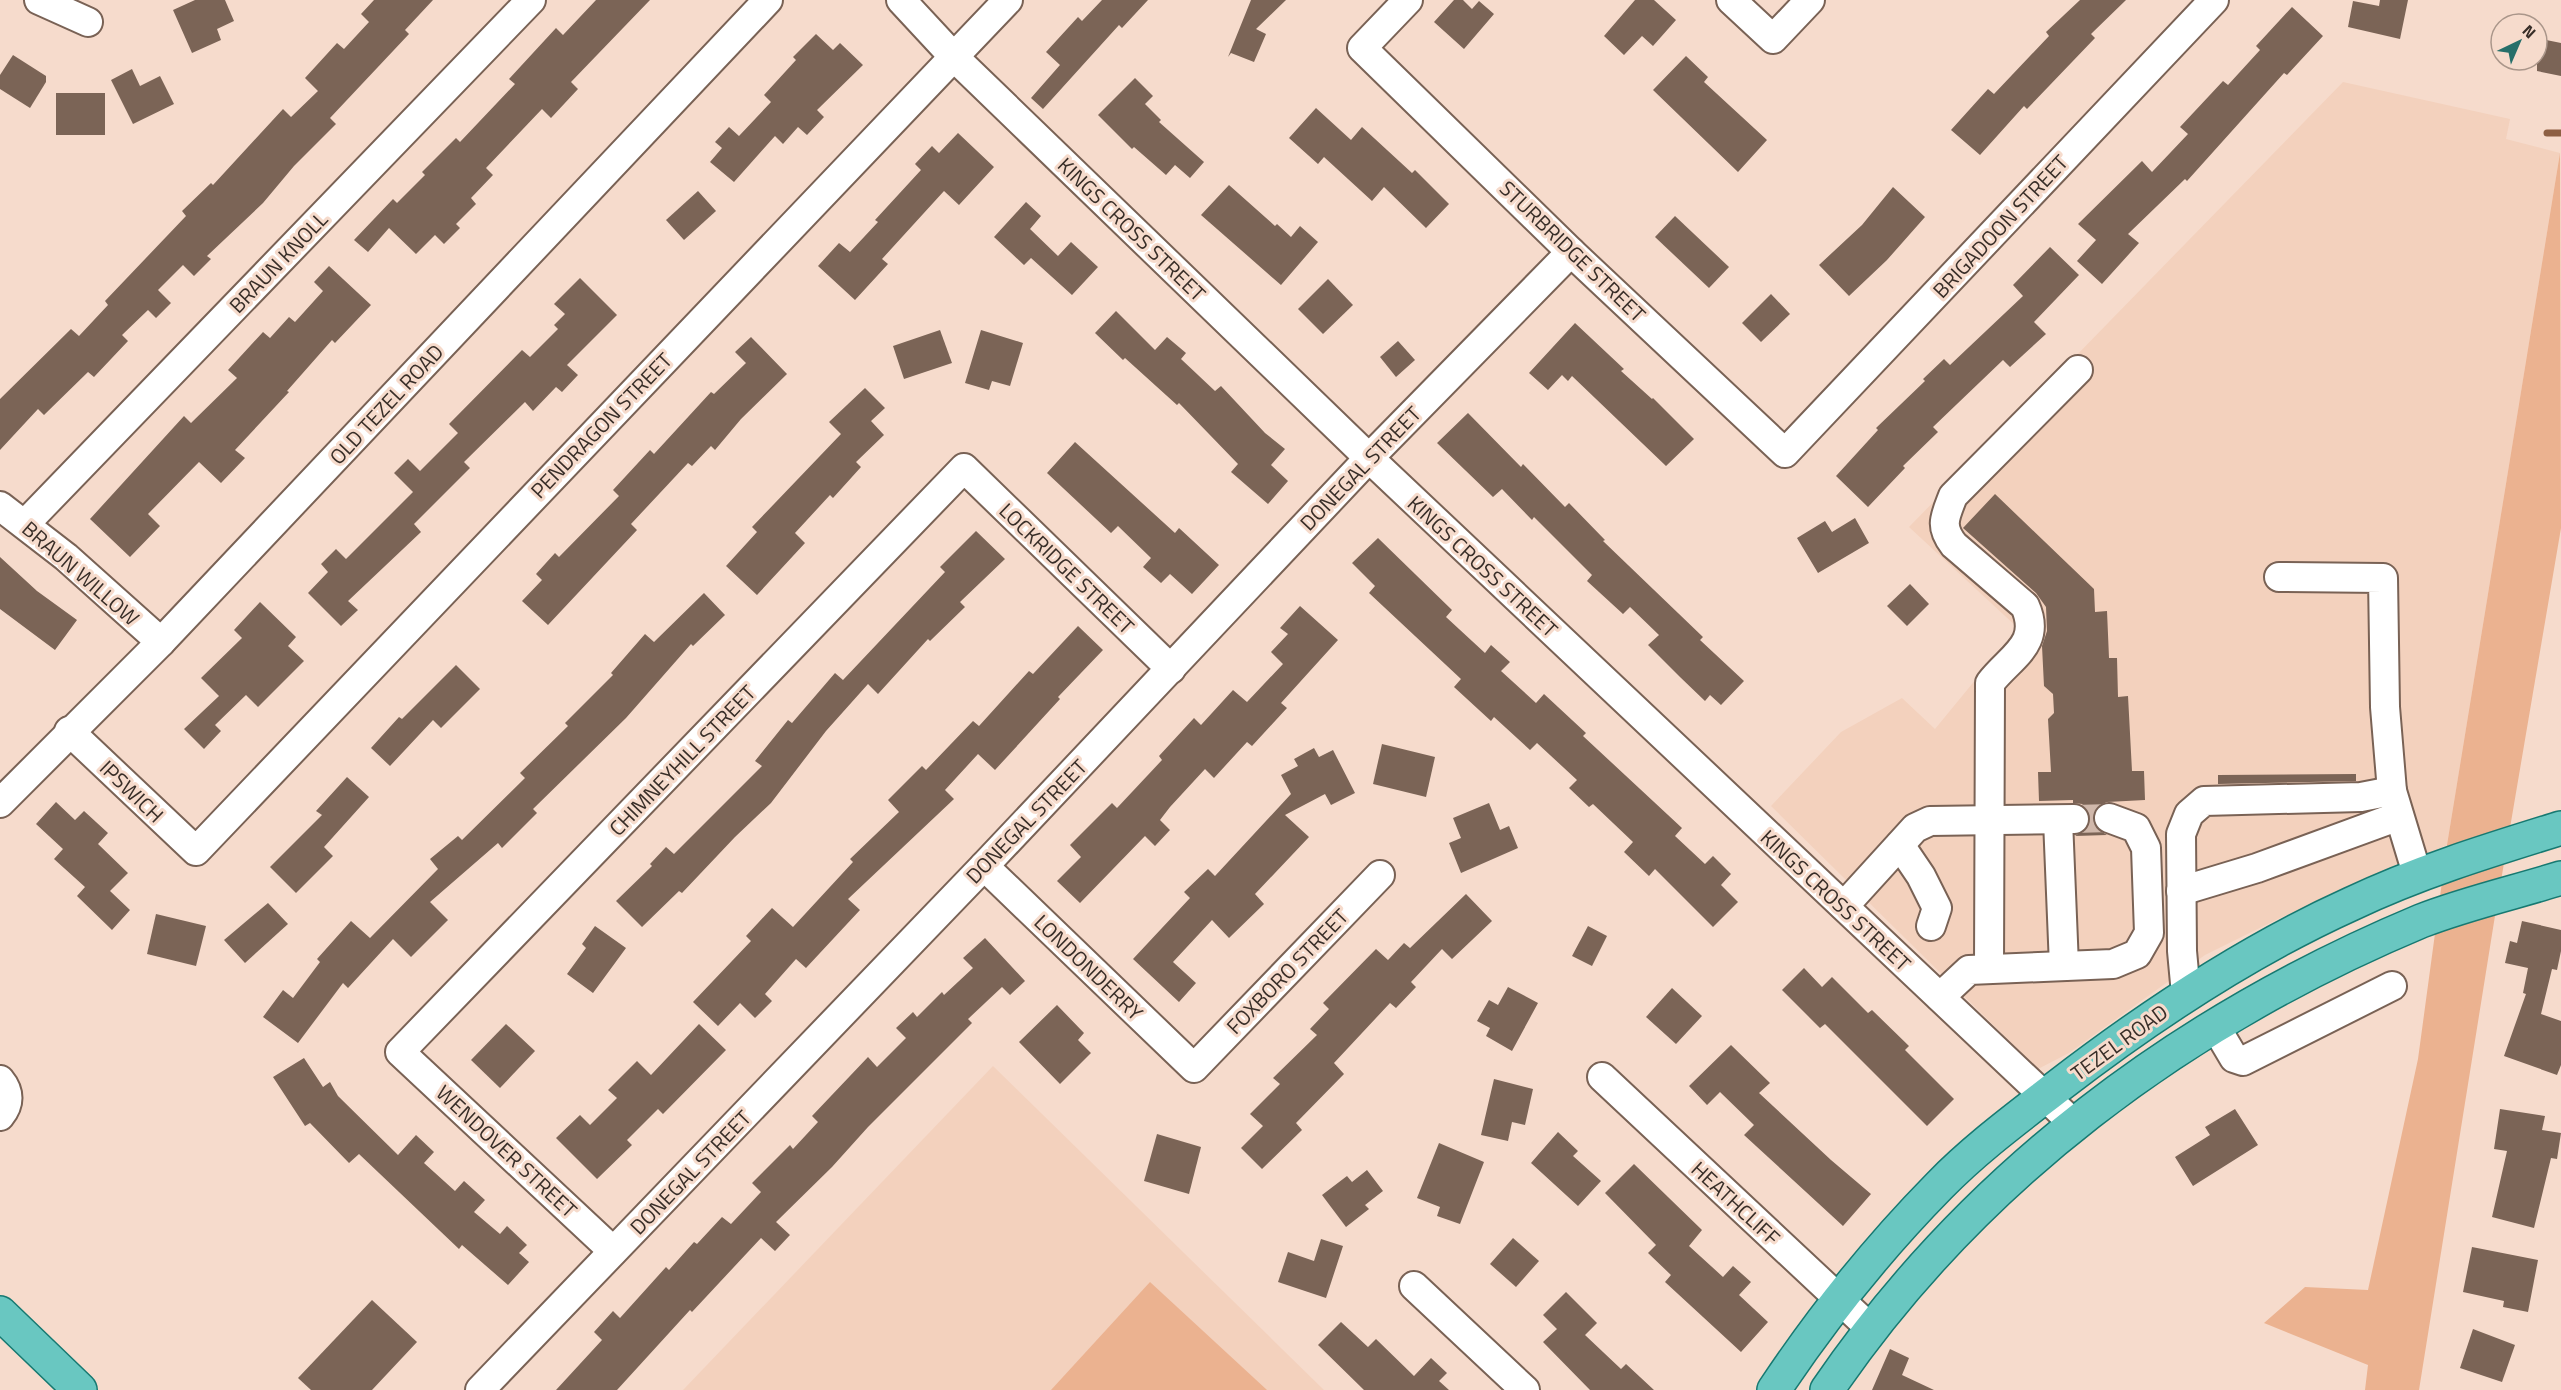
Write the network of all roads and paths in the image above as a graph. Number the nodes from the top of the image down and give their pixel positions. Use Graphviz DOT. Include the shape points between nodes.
graph roads {
  1 [pos="39,0"];
  2 [pos="531,0"];
  3 [pos="768,0"];
  4 [pos="901,0"];
  5 [pos="1008,0"];
  6 [pos="1408,0"];
  7 [pos="1731,0"];
  8 [pos="1810,0"];
  9 [pos="2214,0"];
  10 [pos="88,22"];
  11 [pos="953,56"];
  12 [pos="1571,252"];
  13 [pos="2078,370"];
  14 [pos="1785,453"];
  15 [pos="1369,458"];
  16 [pos="964,468"];
  17 [pos="0,506"];
  18 [pos="25,524"];
  19 [pos="2279,576"];
  20 [pos="161,642"];
  21 [pos="1171,669"];
  22 [pos="69,731"];
  23 [pos="0,803"];
  24 [pos="2396,803"];
  25 [pos="2109,818"];
  26 [pos="1989,820"];
  27 [pos="2561,828"];
  28 [pos="1900,845"];
  29 [pos="196,851"];
  30 [pos="984,866"];
  31 [pos="1380,875"];
  32 [pos="2418,877"];
  33 [pos="2561,878"];
  34 [pos="2181,891"];
  35 [pos="1844,906"];
  36 [pos="1931,926"];
  37 [pos="2064,966"];
  38 [pos="1989,969"];
  39 [pos="2392,986"];
  40 [pos="2186,994"];
  41 [pos="1940,997"];
  42 [pos="2214,1026"];
  43 [pos="400,1052"];
  44 [pos="1194,1068"];
  45 [pos="1602,1077"];
  46 [pos="0,1080"];
  47 [pos="2045,1097"];
  48 [pos="0,1116"];
  49 [pos="2073,1124"];
  50 [pos="613,1251"];
  51 [pos="1414,1286"];
  52 [pos="1839,1299"];
  53 [pos="0,1313"];
  54 [pos="1870,1328"];
  55 [pos="80,1390"];
  56 [pos="480,1390"];
  57 [pos="1525,1390"];
  58 [pos="1774,1390"];
  59 [pos="1827,1390"];
  1 -- 10 [label="street"];
  2 -- 18 [label="street, BRAUN KNOLL"];
  3 -- 20 [label="street, OLD TEZEL ROAD"];
  4 -- 11 [label="street, KINGS CROSS STREET"];
  5 -- 11 [label="street, PENDRAGON STREET"];
  6 -- 12 [label="street, STURBRIDGE STREET" via="1362,48"];
  7 -- 8 [label="street" via="1773,39"];
  9 -- 14 [label="street, BRIGADOON STREET"];
  11 -- 15 [label="street, KINGS CROSS STREET"];
  11 -- 29 [label="street, PENDRAGON STREET"];
  12 -- 14 [label="street, STURBRIDGE STREET"];
  12 -- 15 [label="street, DONEGAL STREET"];
  13 -- 26 [label="street" via="1953,496 1944,519 1945,534 1954,545 2025,606 2031,619 2032,632 2023,648 1990,683"];
  15 -- 21 [label="street, DONEGAL STREET"];
  15 -- 35 [label="street, KINGS CROSS STREET"];
  16 -- 21 [label="street, LOCKRIDGE STREET"];
  16 -- 43 [label="street, CHIMNEYHILL STREET"];
  17 -- 18 [label="street, BRAUN WILLOW"];
  18 -- 20 [label="street, BRAUN WILLOW"];
  19 -- 24 [label="street" via="2383,578 2385,707"];
  20 -- 22 [label="street, OLD TEZEL ROAD"];
  21 -- 30 [label="street, DONEGAL STREET"];
  22 -- 23 [label="street, OLD TEZEL ROAD"];
  22 -- 29 [label="street, IPSWICH"];
  24 -- 32 [label="street"];
  24 -- 34 [label="street" via="2257,868"];
  24 -- 34 [label="street" via="2361,797 2204,801 2189,814 2181,834"];
  25 -- 37 [label="street" via="2136,828 2146,848 2149,933 2137,954 2113,964"];
  26 -- 28 [label="street" via="1930,821 1915,828"];
  26 -- 37 [label="street" via="2066,820"];
  26 -- 38 [label="street"];
  27 -- 32 [label="main road, TEZEL ROAD"];
  28 -- 35 [label="street"];
  28 -- 36 [label="street" via="1937,908"];
  30 -- 44 [label="street, LONDONDERRY"];
  30 -- 50 [label="street, DONEGAL STREET"];
  31 -- 44 [label="street, FOXBORO STREET"];
  32 -- 40 [label="main road, TEZEL ROAD" via="2352,903 2260,949"];
  33 -- 42 [label="main road, TEZEL ROAD" via="2422,921 2297,978"];
  34 -- 40 [label="street"];
  35 -- 41 [label="street, KINGS CROSS STREET"];
  37 -- 38 [label="street"];
  38 -- 41 [label="street" via="1969,970"];
  39 -- 42 [label="street" via="2243,1061 2234,1058"];
  40 -- 47 [label="main road, TEZEL ROAD"];
  41 -- 47 [label="street, KINGS CROSS STREET"];
  42 -- 49 [label="main road, TEZEL ROAD"];
  43 -- 50 [label="street, WENDOVER STREET"];
  45 -- 52 [label="street, HEATHCLIFF"];
  46 -- 48 [label="street" via="8,1098"];
  47 -- 49 [label="street, KINGS CROSS STREET"];
  47 -- 52 [label="main road, TEZEL ROAD" via="1984,1144 1939,1186"];
  49 -- 54 [label="main road, TEZEL ROAD" via="1960,1226"];
  50 -- 56 [label="street, DONEGAL STREET"];
  51 -- 57 [label="street"];
  52 -- 54 [label="street, HEATHCLIFF"];
  52 -- 58 [label="main road, TEZEL ROAD"];
  53 -- 55 [label="main road"];
  54 -- 59 [label="main road, TEZEL ROAD"];
}
